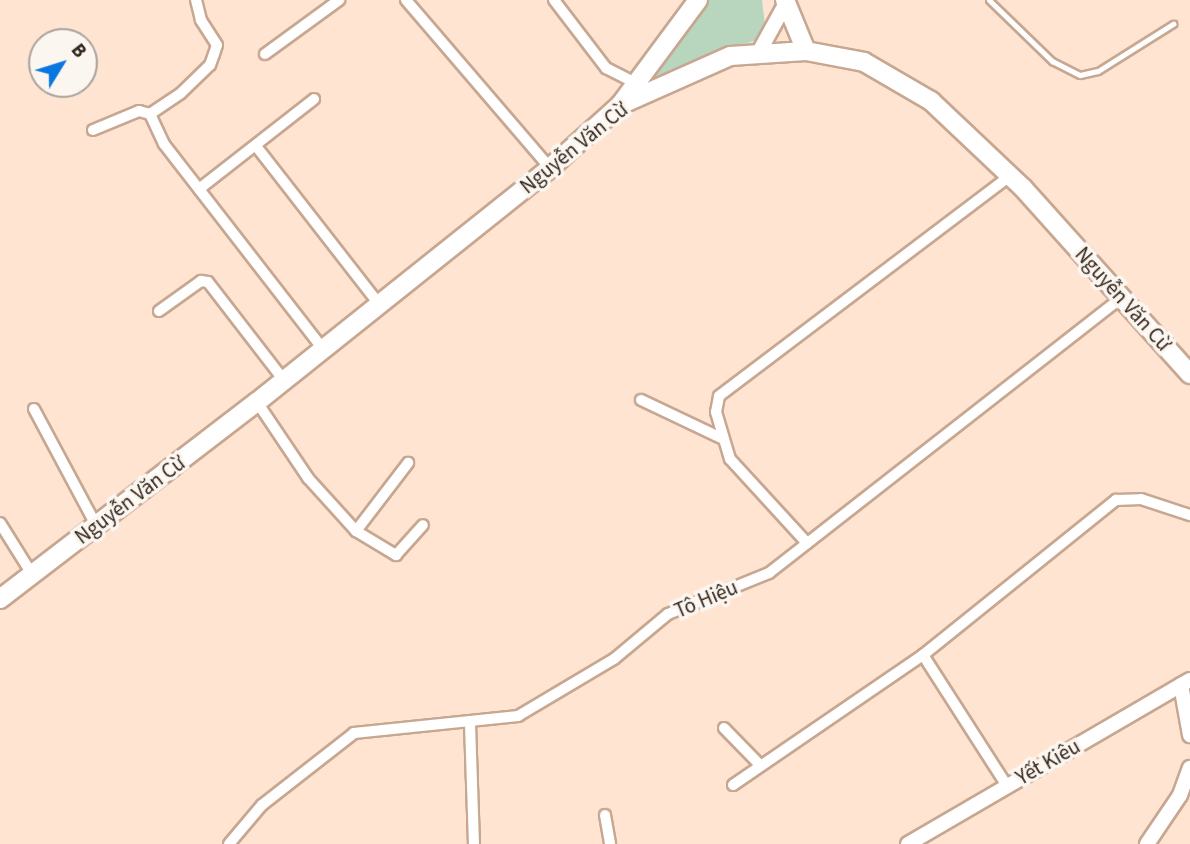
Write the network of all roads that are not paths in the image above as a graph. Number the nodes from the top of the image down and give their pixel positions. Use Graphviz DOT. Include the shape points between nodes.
graph roads {
  1 [pos="197,0"];
  2 [pos="338,0"];
  3 [pos="405,0"];
  4 [pos="554,0"];
  5 [pos="698,0"];
  6 [pos="989,0"];
  7 [pos="786,2"];
  8 [pos="1173,24"];
  9 [pos="806,51"];
  10 [pos="759,52"];
  11 [pos="265,54"];
  12 [pos="634,82"];
  13 [pos="314,99"];
  14 [pos="620,105"];
  15 [pos="150,114"];
  16 [pos="93,130"];
  17 [pos="256,146"];
  18 [pos="550,168"];
  19 [pos="1010,176"];
  20 [pos="199,189"];
  21 [pos="1122,297"];
  22 [pos="379,304"];
  23 [pos="159,312"];
  24 [pos="322,348"];
  25 [pos="1190,374"];
  26 [pos="283,379"];
  27 [pos="641,400"];
  28 [pos="257,402"];
  29 [pos="34,409"];
  30 [pos="721,438"];
  31 [pos="408,463"];
  32 [pos="1190,515"];
  33 [pos="0,523"];
  34 [pos="96,525"];
  35 [pos="423,525"];
  36 [pos="356,531"];
  37 [pos="807,543"];
  38 [pos="32,574"];
  39 [pos="0,599"];
  40 [pos="923,655"];
  41 [pos="1185,683"];
  42 [pos="470,724"];
  43 [pos="724,728"];
  44 [pos="1190,735"];
  45 [pos="761,765"];
  46 [pos="1190,768"];
  47 [pos="733,785"];
  48 [pos="1007,786"];
  49 [pos="605,815"];
  50 [pos="229,844"];
  51 [pos="474,844"];
  52 [pos="610,844"];
  53 [pos="908,844"];
  54 [pos="1147,844"];
  1 -- 15 [label="street" via="201,20 217,45 210,65"];
  2 -- 11 [label="street"];
  3 -- 18 [label="street"];
  4 -- 12 [label="street" via="606,68"];
  5 -- 12 [label="highway"];
  6 -- 8 [label="lane" via="1052,61 1080,75 1098,71"];
  7 -- 9 [label="highway"];
  7 -- 10 [label="street"];
  9 -- 10 [label="highway, Nguyễn Văn Cừ"];
  9 -- 19 [label="highway, Nguyễn Văn Cừ" via="863,62 931,101"];
  10 -- 14 [label="highway, Nguyễn Văn Cừ" via="730,57"];
  12 -- 14 [label="highway"];
  13 -- 17 [label="street"];
  14 -- 18 [label="highway, Nguyễn Văn Cừ"];
  15 -- 16 [label="street" via="139,111"];
  15 -- 20 [label="street" via="164,144"];
  17 -- 20 [label="street"];
  17 -- 22 [label="street"];
  18 -- 22 [label="highway, Nguyễn Văn Cừ"];
  19 -- 21 [label="highway, Nguyễn Văn Cừ"];
  19 -- 30 [label="street" via="722,391 716,412"];
  20 -- 24 [label="street"];
  21 -- 25 [label="highway, Nguyễn Văn Cừ"];
  21 -- 37 [label="street, Tô Hiệu"];
  22 -- 24 [label="highway, Nguyễn Văn Cừ"];
  23 -- 26 [label="street" via="201,281 208,282"];
  24 -- 26 [label="highway, Nguyễn Văn Cừ"];
  26 -- 28 [label="highway, Nguyễn Văn Cừ"];
  27 -- 30 [label="street"];
  28 -- 34 [label="highway, Nguyễn Văn Cừ"];
  28 -- 36 [label="street" via="308,478"];
  29 -- 34 [label="street"];
  30 -- 37 [label="street" via="730,459"];
  31 -- 36 [label="street"];
  32 -- 40 [label="street" via="1141,499 1116,500"];
  33 -- 38 [label="street"];
  34 -- 38 [label="highway, Nguyễn Văn Cừ"];
  35 -- 36 [label="street" via="396,555"];
  37 -- 42 [label="street, Tô Hiệu" via="769,573 668,614 614,659 530,710"];
  38 -- 39 [label="highway, Nguyễn Văn Cừ"];
  40 -- 45 [label="street"];
  40 -- 48 [label="street"];
  41 -- 44 [label="street"];
  41 -- 48 [label="street, Yết Kiêu"];
  42 -- 50 [label="street, Tô Hiệu" via="354,733 262,805"];
  42 -- 51 [label="street"];
  43 -- 45 [label="street"];
  45 -- 47 [label="street"];
  46 -- 54 [label="street" via="1180,795"];
  48 -- 53 [label="street, Yết Kiêu"];
  49 -- 52 [label="street"];
}
